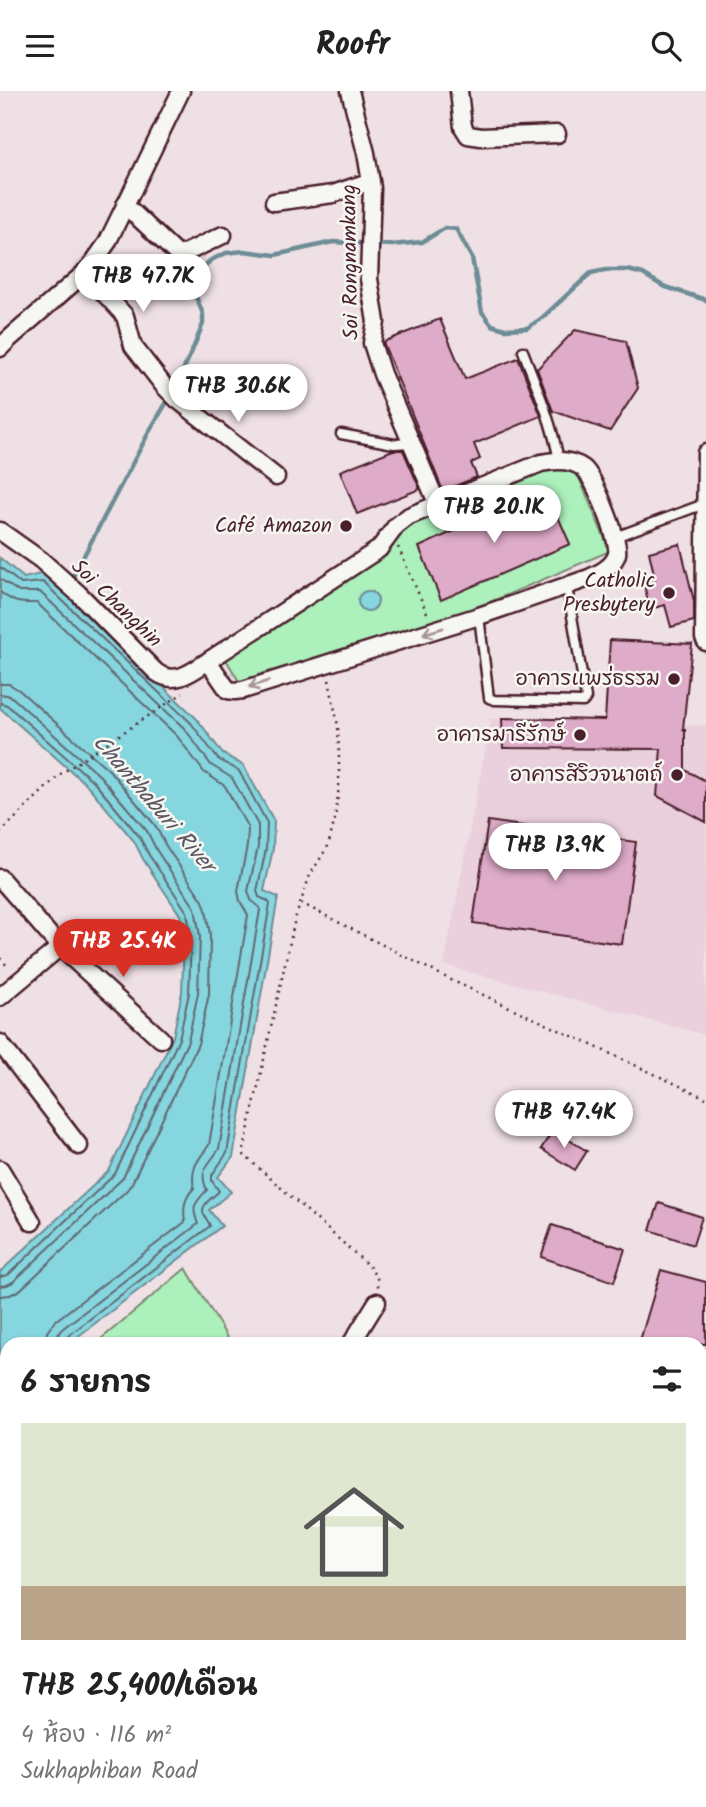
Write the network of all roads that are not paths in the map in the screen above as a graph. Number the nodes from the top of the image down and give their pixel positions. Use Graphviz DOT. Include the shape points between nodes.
graph roads {
  1 [pos="181,91"];
  2 [pos="350,91"];
  3 [pos="459,91"];
  4 [pos="557,134"];
  5 [pos="371,181"];
  6 [pos="274,202"];
  7 [pos="125,205"];
  8 [pos="223,235"];
  9 [pos="85,272"];
  10 [pos="0,348"];
  11 [pos="523,351"];
  12 [pos="341,434"];
  13 [pos="411,443"];
  14 [pos="706,453"];
  15 [pos="559,461"];
  16 [pos="276,477"];
  17 [pos="705,504"];
  18 [pos="438,505"];
  19 [pos="0,531"];
  20 [pos="615,537"];
  21 [pos="567,587"];
  22 [pos="479,616"];
  23 [pos="706,642"];
  24 [pos="208,661"];
  25 [pos="0,878"];
  26 [pos="60,947"];
  27 [pos="0,997"];
  28 [pos="161,1039"];
  29 [pos="0,1043"];
  30 [pos="79,1146"];
  31 [pos="0,1169"];
  32 [pos="32,1222"];
  33 [pos="377,1302"];
  34 [pos="355,1337"];
  1 -- 7 [label="street"];
  2 -- 5 [label="street, Soi Rongnamkang"];
  3 -- 4 [label="street" via="468,135"];
  5 -- 6 [label="street" via="333,194"];
  5 -- 13 [label="street, Soi Rongnamkang" via="369,279 376,313 372,343"];
  7 -- 8 [label="street" via="179,256"];
  7 -- 9 [label="street" via="107,243"];
  9 -- 10 [label="street"];
  9 -- 16 [label="street" via="125,316 133,346 164,386"];
  11 -- 15 [label="lane"];
  12 -- 13 [label="lane"];
  13 -- 18 [label="street, Soi Rongnamkang"];
  14 -- 17 [label="street"];
  15 -- 18 [label="street, Soi Changhin" via="541,463"];
  15 -- 20 [label="street" via="587,470"];
  17 -- 20 [label="lane"];
  17 -- 23 [label="street"];
  18 -- 24 [label="street, Soi Changhin" via="400,522 379,549"];
  19 -- 24 [label="street, Soi Changhin" via="79,594 162,676 182,676"];
  20 -- 21 [label="street" via="618,551 612,563 603,572"];
  21 -- 22 [label="street"];
  21 -- 22 [label="lane" via="586,698 583,702 489,698"];
  22 -- 24 [label="street, one-way" via="236,691 226,688"];
  25 -- 26 [label="street"];
  26 -- 27 [label="street"];
  26 -- 28 [label="street"];
  29 -- 30 [label="street"];
  31 -- 32 [label="street"];
  33 -- 34 [label="street"];
}
